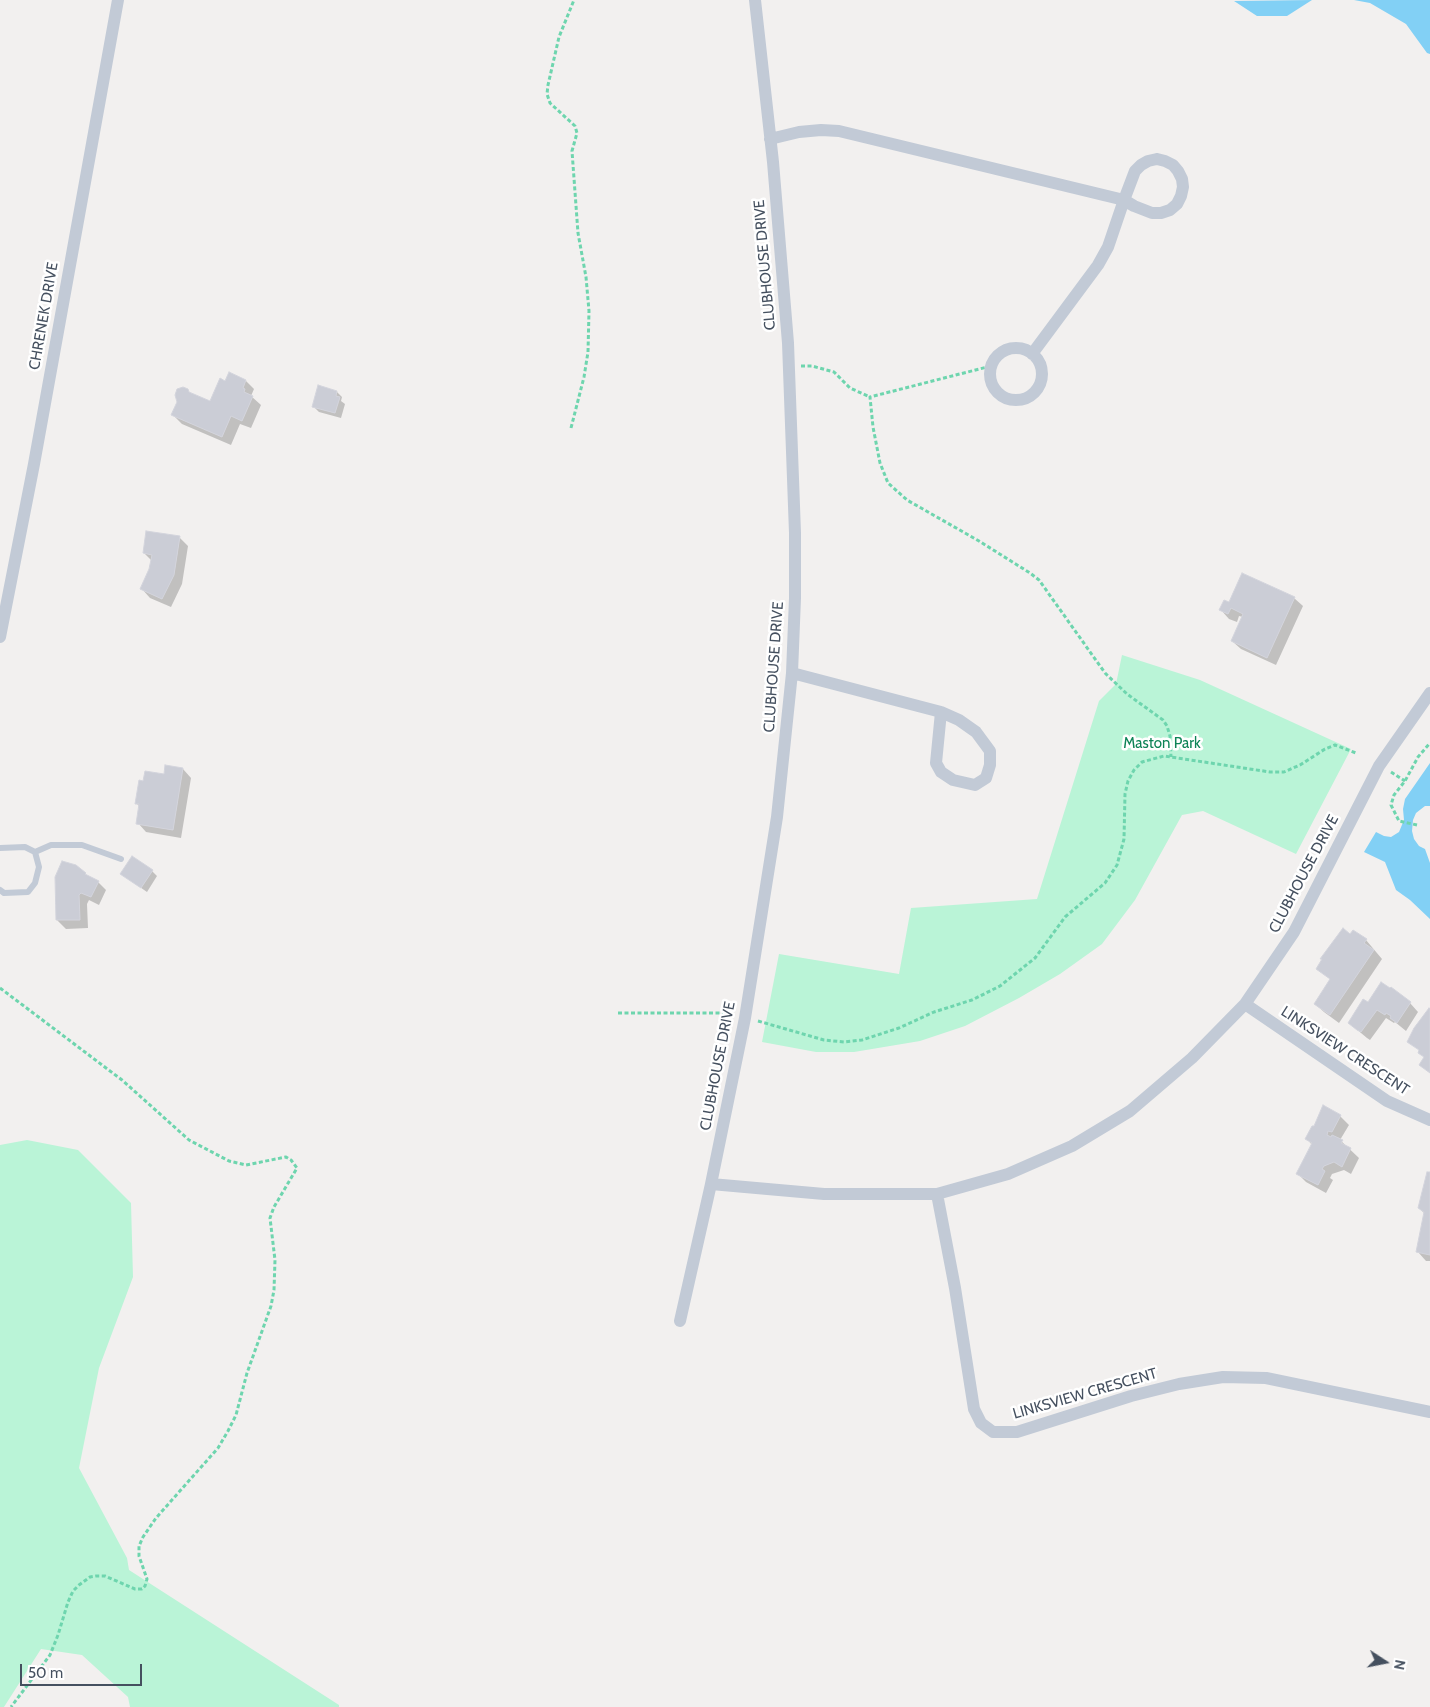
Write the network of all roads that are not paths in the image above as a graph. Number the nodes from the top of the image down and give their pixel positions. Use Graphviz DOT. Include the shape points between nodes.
graph roads {
  1 [pos="118,0"];
  2 [pos="755,0"];
  3 [pos="770,139"];
  4 [pos="1124,200"];
  5 [pos="1032,354"];
  6 [pos="0,637"];
  7 [pos="792,673"];
  8 [pos="1430,692"];
  9 [pos="941,712"];
  10 [pos="0,848"];
  11 [pos="35,852"];
  12 [pos="121,859"];
  13 [pos="0,890"];
  14 [pos="1245,1004"];
  15 [pos="1430,1120"];
  16 [pos="711,1184"];
  17 [pos="937,1194"];
  18 [pos="680,1321"];
  19 [pos="1430,1412"];
  1 -- 6 [label="street, CHRENEK DRIVE"];
  2 -- 3 [label="street, CLUBHOUSE DRIVE"];
  3 -- 4 [label="street" via="799,132 839,131"];
  3 -- 7 [label="street, CLUBHOUSE DRIVE" via="789,367 795,532"];
  4 -- 4 [label="street" via="1152,213 1170,210 1182,196 1182,179 1173,165 1157,159 1148,161 1135,171"];
  4 -- 5 [label="street" via="1108,247 1098,265"];
  5 -- 5 [label="street" via="1042,368 1040,386 1027,398 1010,400 1002,397 991,383 991,366 995,359 1009,349 1017,348"];
  7 -- 9 [label="street"];
  7 -- 16 [label="street, CLUBHOUSE DRIVE" via="777,817 745,1018"];
  8 -- 14 [label="street, CLUBHOUSE DRIVE" via="1379,766 1294,932"];
  9 -- 9 [label="street" via="936,763 941,772 953,780 974,785 986,778 990,752 976,732"];
  10 -- 11 [label="lane" via="26,847"];
  11 -- 12 [label="lane" via="51,845 82,845"];
  11 -- 13 [label="lane" via="39,867 35,883 28,892 4,893"];
  14 -- 15 [label="street, LINKSVIEW CRESCENT" via="1387,1101"];
  14 -- 17 [label="street, CLUBHOUSE DRIVE" via="1192,1058 1137,1105 1072,1146 1008,1174"];
  16 -- 17 [label="street, CLUBHOUSE DRIVE" via="824,1194"];
  16 -- 18 [label="street"];
  17 -- 19 [label="street, LINKSVIEW CRESCENT" via="974,1409 981,1423 993,1432 1017,1432 1131,1396 1223,1377 1266,1378"];
}
